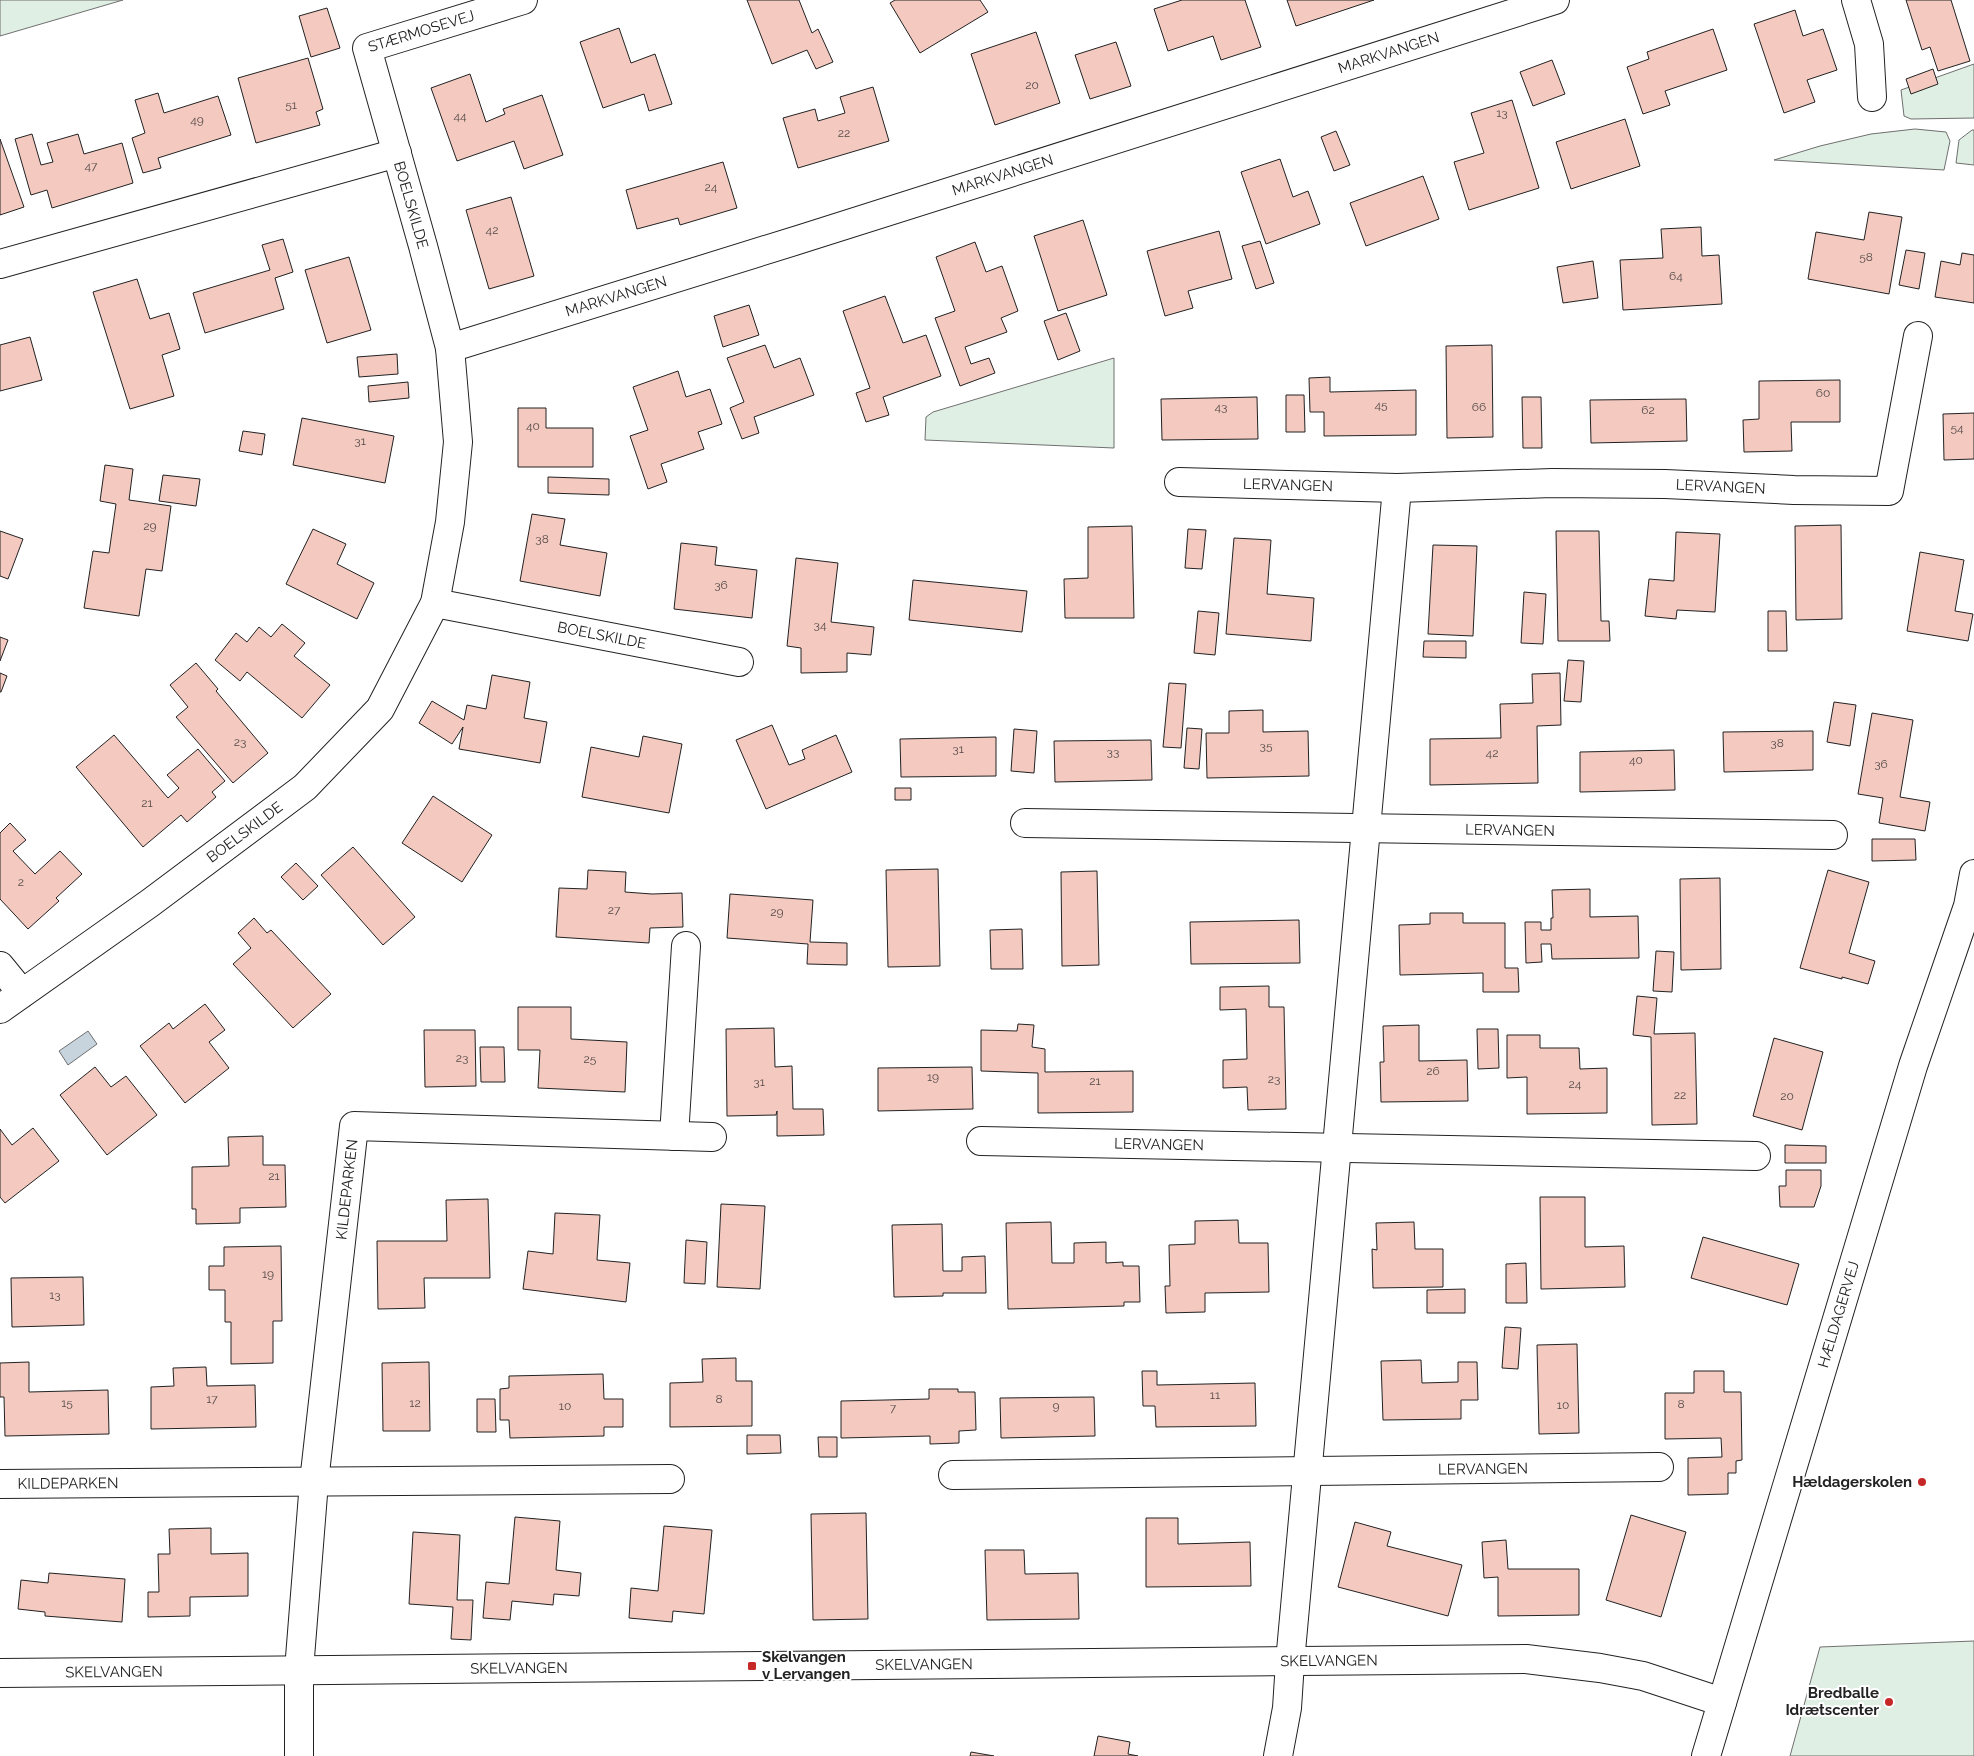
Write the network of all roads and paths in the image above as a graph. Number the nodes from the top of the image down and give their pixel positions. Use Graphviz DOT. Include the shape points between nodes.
graph roads {
  1 [pos="523,0"];
  2 [pos="1554,0"];
  3 [pos="1856,0"];
  4 [pos="1872,97"];
  5 [pos="396,153"];
  6 [pos="0,264"];
  7 [pos="1918,336"];
  8 [pos="450,348"];
  9 [pos="1179,482"];
  10 [pos="1397,488"];
  11 [pos="435,603"];
  12 [pos="739,662"];
  13 [pos="1025,823"];
  14 [pos="1366,828"];
  15 [pos="1833,836"];
  16 [pos="1974,874"];
  17 [pos="686,946"];
  18 [pos="0,966"];
  19 [pos="22,993"];
  20 [pos="0,1009"];
  21 [pos="674,1136"];
  22 [pos="712,1137"];
  23 [pos="981,1141"];
  24 [pos="1336,1147"];
  25 [pos="1756,1156"];
  26 [pos="1659,1467"];
  27 [pos="1308,1470"];
  28 [pos="953,1476"];
  29 [pos="670,1479"];
  30 [pos="314,1482"];
  31 [pos="0,1484"];
  32 [pos="1290,1662"];
  33 [pos="299,1670"];
  34 [pos="0,1673"];
  35 [pos="1722,1702"];
  36 [pos="299,1756"];
  37 [pos="1278,1756"];
  38 [pos="1706,1756"];
  1 -- 5 [label="street, STÆRMOSEVEJ" via="367,48"];
  2 -- 8 [label="street, MARKVANGEN"];
  3 -- 4 [label="street" via="1869,44"];
  5 -- 6 [label="street, BOELSKILDE"];
  5 -- 8 [label="street, BOELSKILDE"];
  7 -- 10 [label="street, LERVANGEN" via="1889,491 1562,483"];
  8 -- 11 [label="street, BOELSKILDE" via="458,442 450,522"];
  9 -- 10 [label="street, LERVANGEN"];
  10 -- 14 [label="street"];
  11 -- 12 [label="street, BOELSKILDE"];
  11 -- 19 [label="street, BOELSKILDE" via="380,709 306,787 150,904"];
  13 -- 14 [label="street, LERVANGEN"];
  14 -- 15 [label="street, LERVANGEN"];
  14 -- 24 [label="street"];
  16 -- 35 [label="street, HÆLDAGERVEJ" via="1968,906 1913,1066"];
  17 -- 21 [label="street"];
  18 -- 19 [label="street"];
  19 -- 20 [label="street, BOELSKILDE"];
  21 -- 22 [label="street, KILDEPARKEN"];
  21 -- 30 [label="street, KILDEPARKEN" via="354,1126"];
  23 -- 24 [label="street, LERVANGEN"];
  24 -- 25 [label="street, LERVANGEN"];
  24 -- 27 [label="street"];
  26 -- 27 [label="street, LERVANGEN"];
  27 -- 28 [label="street, LERVANGEN"];
  27 -- 32 [label="street"];
  29 -- 30 [label="street, KILDEPARKEN"];
  30 -- 31 [label="street, KILDEPARKEN"];
  30 -- 33 [label="street, KILDEPARKEN"];
  32 -- 33 [label="street, SKELVANGEN"];
  32 -- 35 [label="street, SKELVANGEN" via="1526,1659 1643,1676"];
  32 -- 37 [label="street" via="1288,1708"];
  33 -- 34 [label="street, SKELVANGEN"];
  33 -- 36 [label="street, KILDEPARKEN"];
  35 -- 38 [label="street, HÆLDAGERVEJ"];
}
